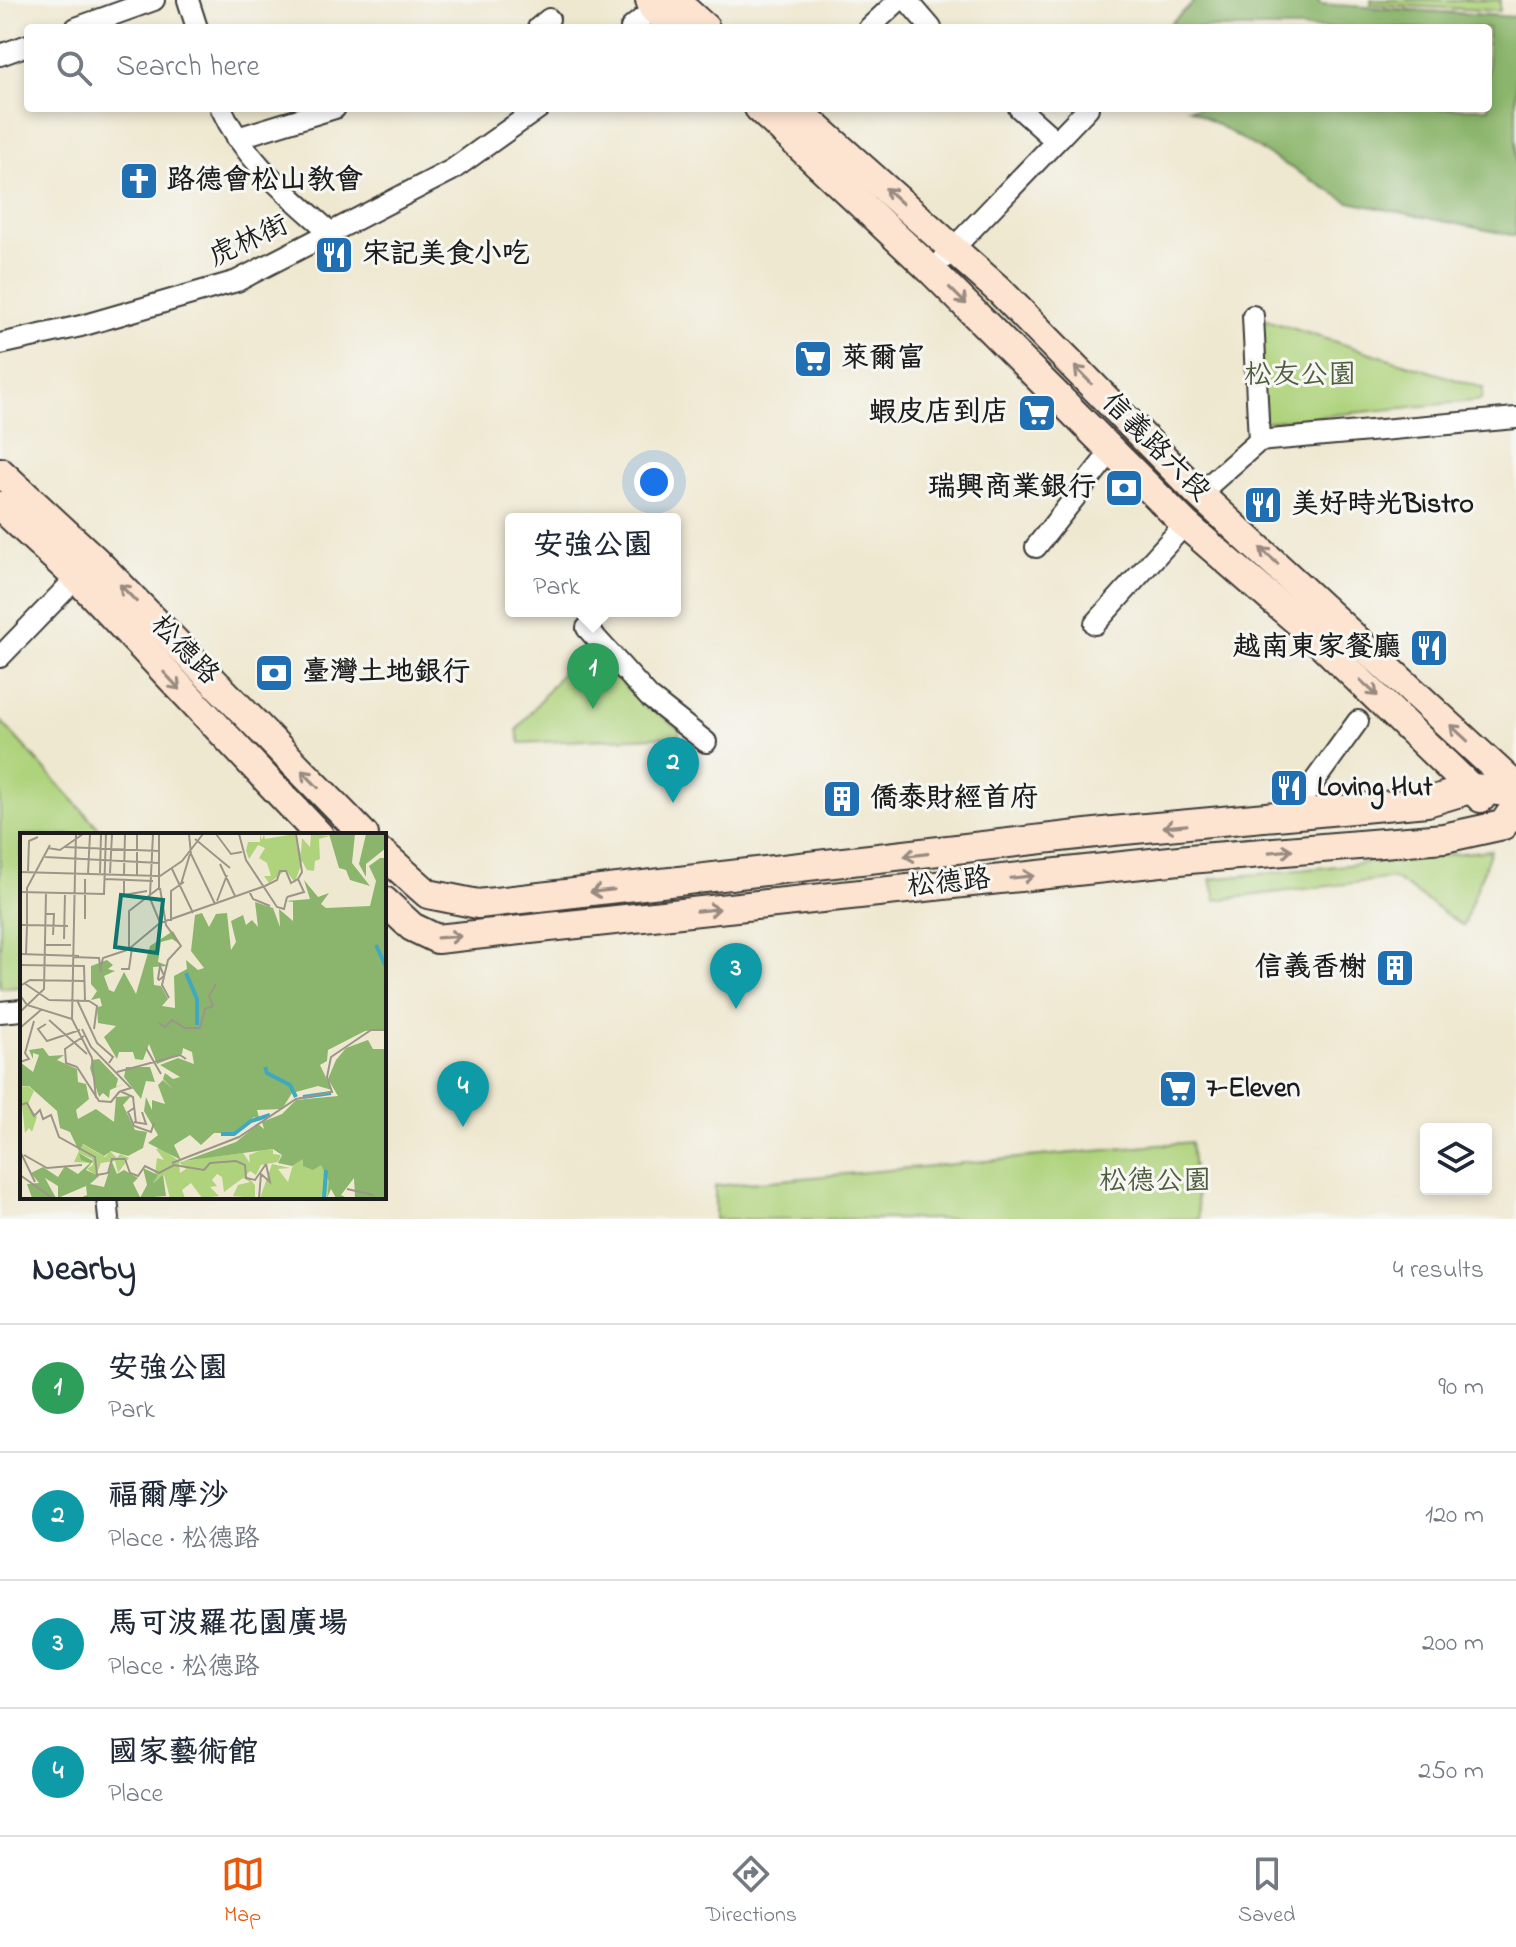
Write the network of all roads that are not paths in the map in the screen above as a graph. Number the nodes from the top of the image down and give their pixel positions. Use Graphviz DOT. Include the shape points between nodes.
graph roads {
  1 [pos="154,0"];
  2 [pos="188,0"];
  3 [pos="899,0"];
  4 [pos="907,0"];
  5 [pos="660,2"];
  6 [pos="87,24"];
  7 [pos="196,24"];
  8 [pos="635,24"];
  9 [pos="672,24"];
  10 [pos="698,24"];
  11 [pos="873,24"];
  12 [pos="928,24"];
  13 [pos="24,46"];
  14 [pos="0,55"];
  15 [pos="223,112"];
  16 [pos="322,112"];
  17 [pos="533,112"];
  18 [pos="763,112"];
  19 [pos="800,112"];
  20 [pos="1023,112"];
  21 [pos="1084,112"];
  22 [pos="237,138"];
  23 [pos="1056,141"];
  24 [pos="332,234"];
  25 [pos="954,249"];
  26 [pos="931,270"];
  27 [pos="1253,316"];
  28 [pos="0,344"];
  29 [pos="1516,418"];
  30 [pos="1259,441"];
  31 [pos="1113,449"];
  32 [pos="0,472"];
  33 [pos="1199,494"];
  34 [pos="0,506"];
  35 [pos="1185,524"];
  36 [pos="1036,547"];
  37 [pos="86,569"];
  38 [pos="1095,624"];
  39 [pos="587,628"];
  40 [pos="0,657"];
  41 [pos="1358,721"];
  42 [pos="706,742"];
  43 [pos="1516,787"];
  44 [pos="1473,788"];
  45 [pos="1516,793"];
  46 [pos="1290,815"];
  47 [pos="1512,823"];
  48 [pos="317,833"];
  49 [pos="362,833"];
  50 [pos="386,857"];
  51 [pos="386,903"];
  52 [pos="20,1010"];
  53 [pos="0,1012"];
  54 [pos="107,1199"];
  55 [pos="109,1219"];
  1 -- 6 [label="street"];
  2 -- 7 [label="street"];
  3 -- 11 [label="street"];
  4 -- 12 [label="street"];
  5 -- 8 [label="street"];
  5 -- 9 [label="main road"];
  5 -- 10 [label="main road"];
  13 -- 14 [label="street"];
  15 -- 22 [label="street"];
  16 -- 22 [label="street"];
  17 -- 24 [label="street, 虎林街" via="452,170"];
  18 -- 26 [label="main road, 信義路六段"];
  25 -- 19 [label="main road, 信義路六段, one-way"];
  20 -- 23 [label="street"];
  21 -- 23 [label="street"];
  22 -- 24 [label="street" via="270,179"];
  23 -- 25 [label="street"];
  24 -- 28 [label="street, 虎林街" via="209,291"];
  25 -- 26 [label="street"];
  33 -- 25 [label="main road, 信義路六段, one-way"];
  26 -- 31 [label="main road, 信義路六段, one-way"];
  27 -- 30 [label="street"];
  29 -- 30 [label="street"];
  30 -- 33 [label="street"];
  31 -- 35 [label="main road, 信義路六段"];
  31 -- 36 [label="street"];
  32 -- 37 [label="main road, 松德路"];
  43 -- 33 [label="main road, 信義路六段, one-way"];
  34 -- 37 [label="main road, 松德路"];
  35 -- 38 [label="street"];
  35 -- 44 [label="main road, 信義路六段, one-way" via="1303,626"];
  37 -- 40 [label="street"];
  37 -- 48 [label="main road, 松德路, one-way"];
  49 -- 37 [label="main road, 松德路, one-way"];
  39 -- 42 [label="street" via="649,697"];
  41 -- 46 [label="street"];
  44 -- 45 [label="main road, 松德路"];
  44 -- 46 [label="main road, 松德路" via="1427,802"];
  44 -- 47 [label="main road, 信義路六段"];
  46 -- 50 [label="main road, 松德路, one-way" via="478,904 428,894"];
  51 -- 47 [label="main road, 松德路, one-way" via="412,927 437,939 1189,859 1444,838"];
  52 -- 53 [label="street"];
  54 -- 55 [label="street"];
}
